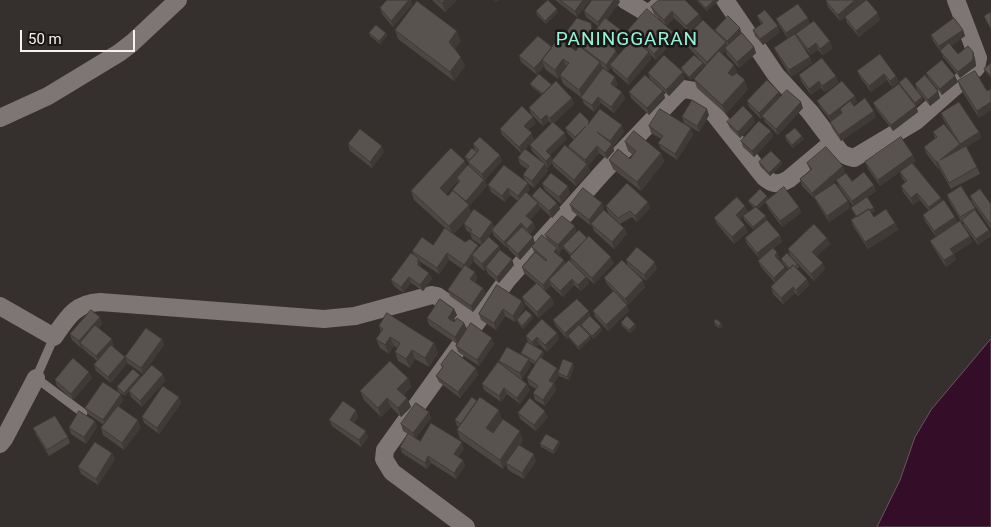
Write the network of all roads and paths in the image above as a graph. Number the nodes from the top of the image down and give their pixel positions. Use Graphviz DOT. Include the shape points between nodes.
graph roads {
  1 [pos="178,0"];
  2 [pos="625,0"];
  3 [pos="666,0"];
  4 [pos="725,0"];
  5 [pos="956,0"];
  6 [pos="0,118"];
  7 [pos="833,142"];
  8 [pos="0,306"];
  9 [pos="476,323"];
  10 [pos="54,337"];
  11 [pos="36,378"];
  12 [pos="83,413"];
  13 [pos="0,444"];
  14 [pos="466,527"];
  1 -- 6 [label="street" via="119,53 48,96"];
  2 -- 3 [label="street" via="647,13"];
  4 -- 7 [label="street" via="776,75"];
  5 -- 7 [label="street" via="978,58 976,68 916,121 860,155 854,158 847,156"];
  7 -- 9 [label="street" via="789,180 782,184 770,182 700,96 684,89 602,172 517,269"];
  8 -- 10 [label="street"];
  9 -- 10 [label="street" via="432,294 355,316 332,319 88,302 75,310"];
  9 -- 14 [label="street" via="384,456 392,472"];
  10 -- 11 [label="lane"];
  11 -- 12 [label="lane"];
  11 -- 13 [label="street"];
}
